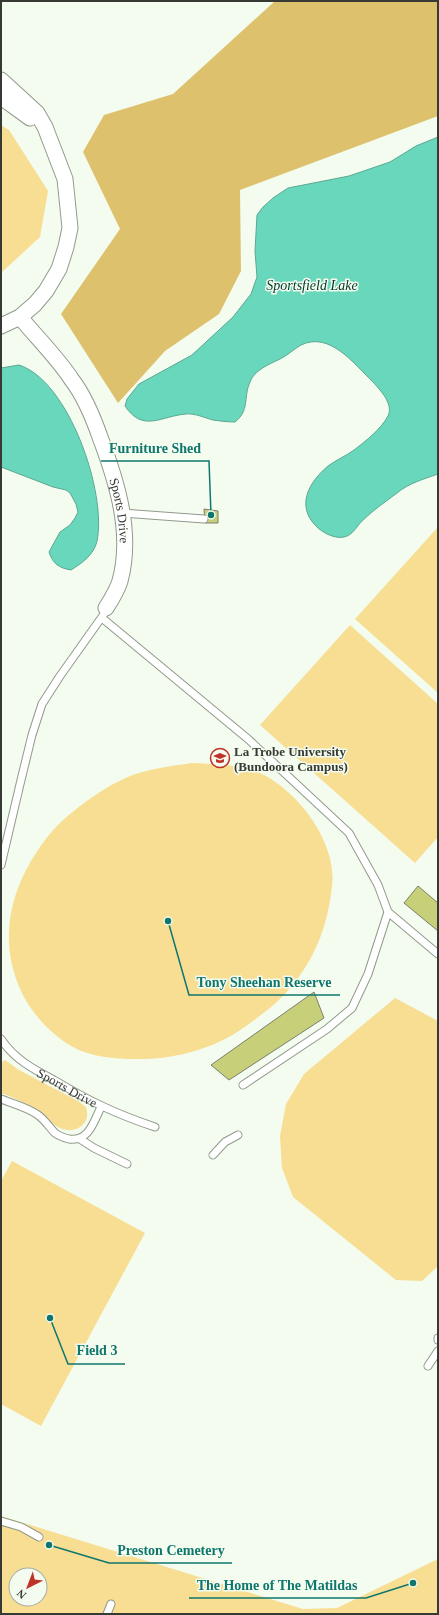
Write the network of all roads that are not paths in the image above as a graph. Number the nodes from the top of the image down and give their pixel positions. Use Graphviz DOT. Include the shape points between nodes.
graph roads {
  1 [pos="1,80"];
  2 [pos="1,97"];
  3 [pos="53,145"];
  4 [pos="20,317"];
  5 [pos="1,326"];
  6 [pos="122,513"];
  7 [pos="204,519"];
  8 [pos="104,613"];
  9 [pos="1,865"];
  10 [pos="388,912"];
  11 [pos="438,954"];
  12 [pos="2,1043"];
  13 [pos="243,1085"];
  14 [pos="1,1098"];
  15 [pos="101,1107"];
  16 [pos="155,1127"];
  17 [pos="238,1135"];
  18 [pos="80,1139"];
  19 [pos="213,1155"];
  20 [pos="127,1164"];
  21 [pos="438,1351"];
  22 [pos="428,1366"];
  23 [pos="1,1521"];
  24 [pos="39,1536"];
  25 [pos="111,1604"];
  26 [pos="107,1614"];
  1 -- 3 [label="street" via="37,113"];
  2 -- 3 [label="street" via="29,117"];
  3 -- 4 [label="street" via="65,179 70,228 59,269 46,291"];
  4 -- 5 [label="street"];
  4 -- 6 [label="street, Sports Drive" via="53,354 86,402 109,461"];
  6 -- 7 [label="lane"];
  6 -- 8 [label="street, Sports Drive" via="125,535 120,583"];
  8 -- 9 [label="lane" via="42,704"];
  8 -- 10 [label="lane" via="248,739 349,833 378,885"];
  10 -- 11 [label="lane"];
  10 -- 13 [label="lane" via="368,974 352,1008"];
  12 -- 15 [label="lane, Sports Drive" via="28,1065"];
  14 -- 18 [label="lane" via="40,1116 57,1134 67,1139"];
  15 -- 16 [label="lane"];
  15 -- 18 [label="lane, Sports Drive" via="91,1128"];
  17 -- 19 [label="lane" via="225,1142"];
  18 -- 20 [label="lane"];
  21 -- 22 [label="lane"];
  23 -- 24 [label="lane"];
  25 -- 26 [label="lane"];
}
